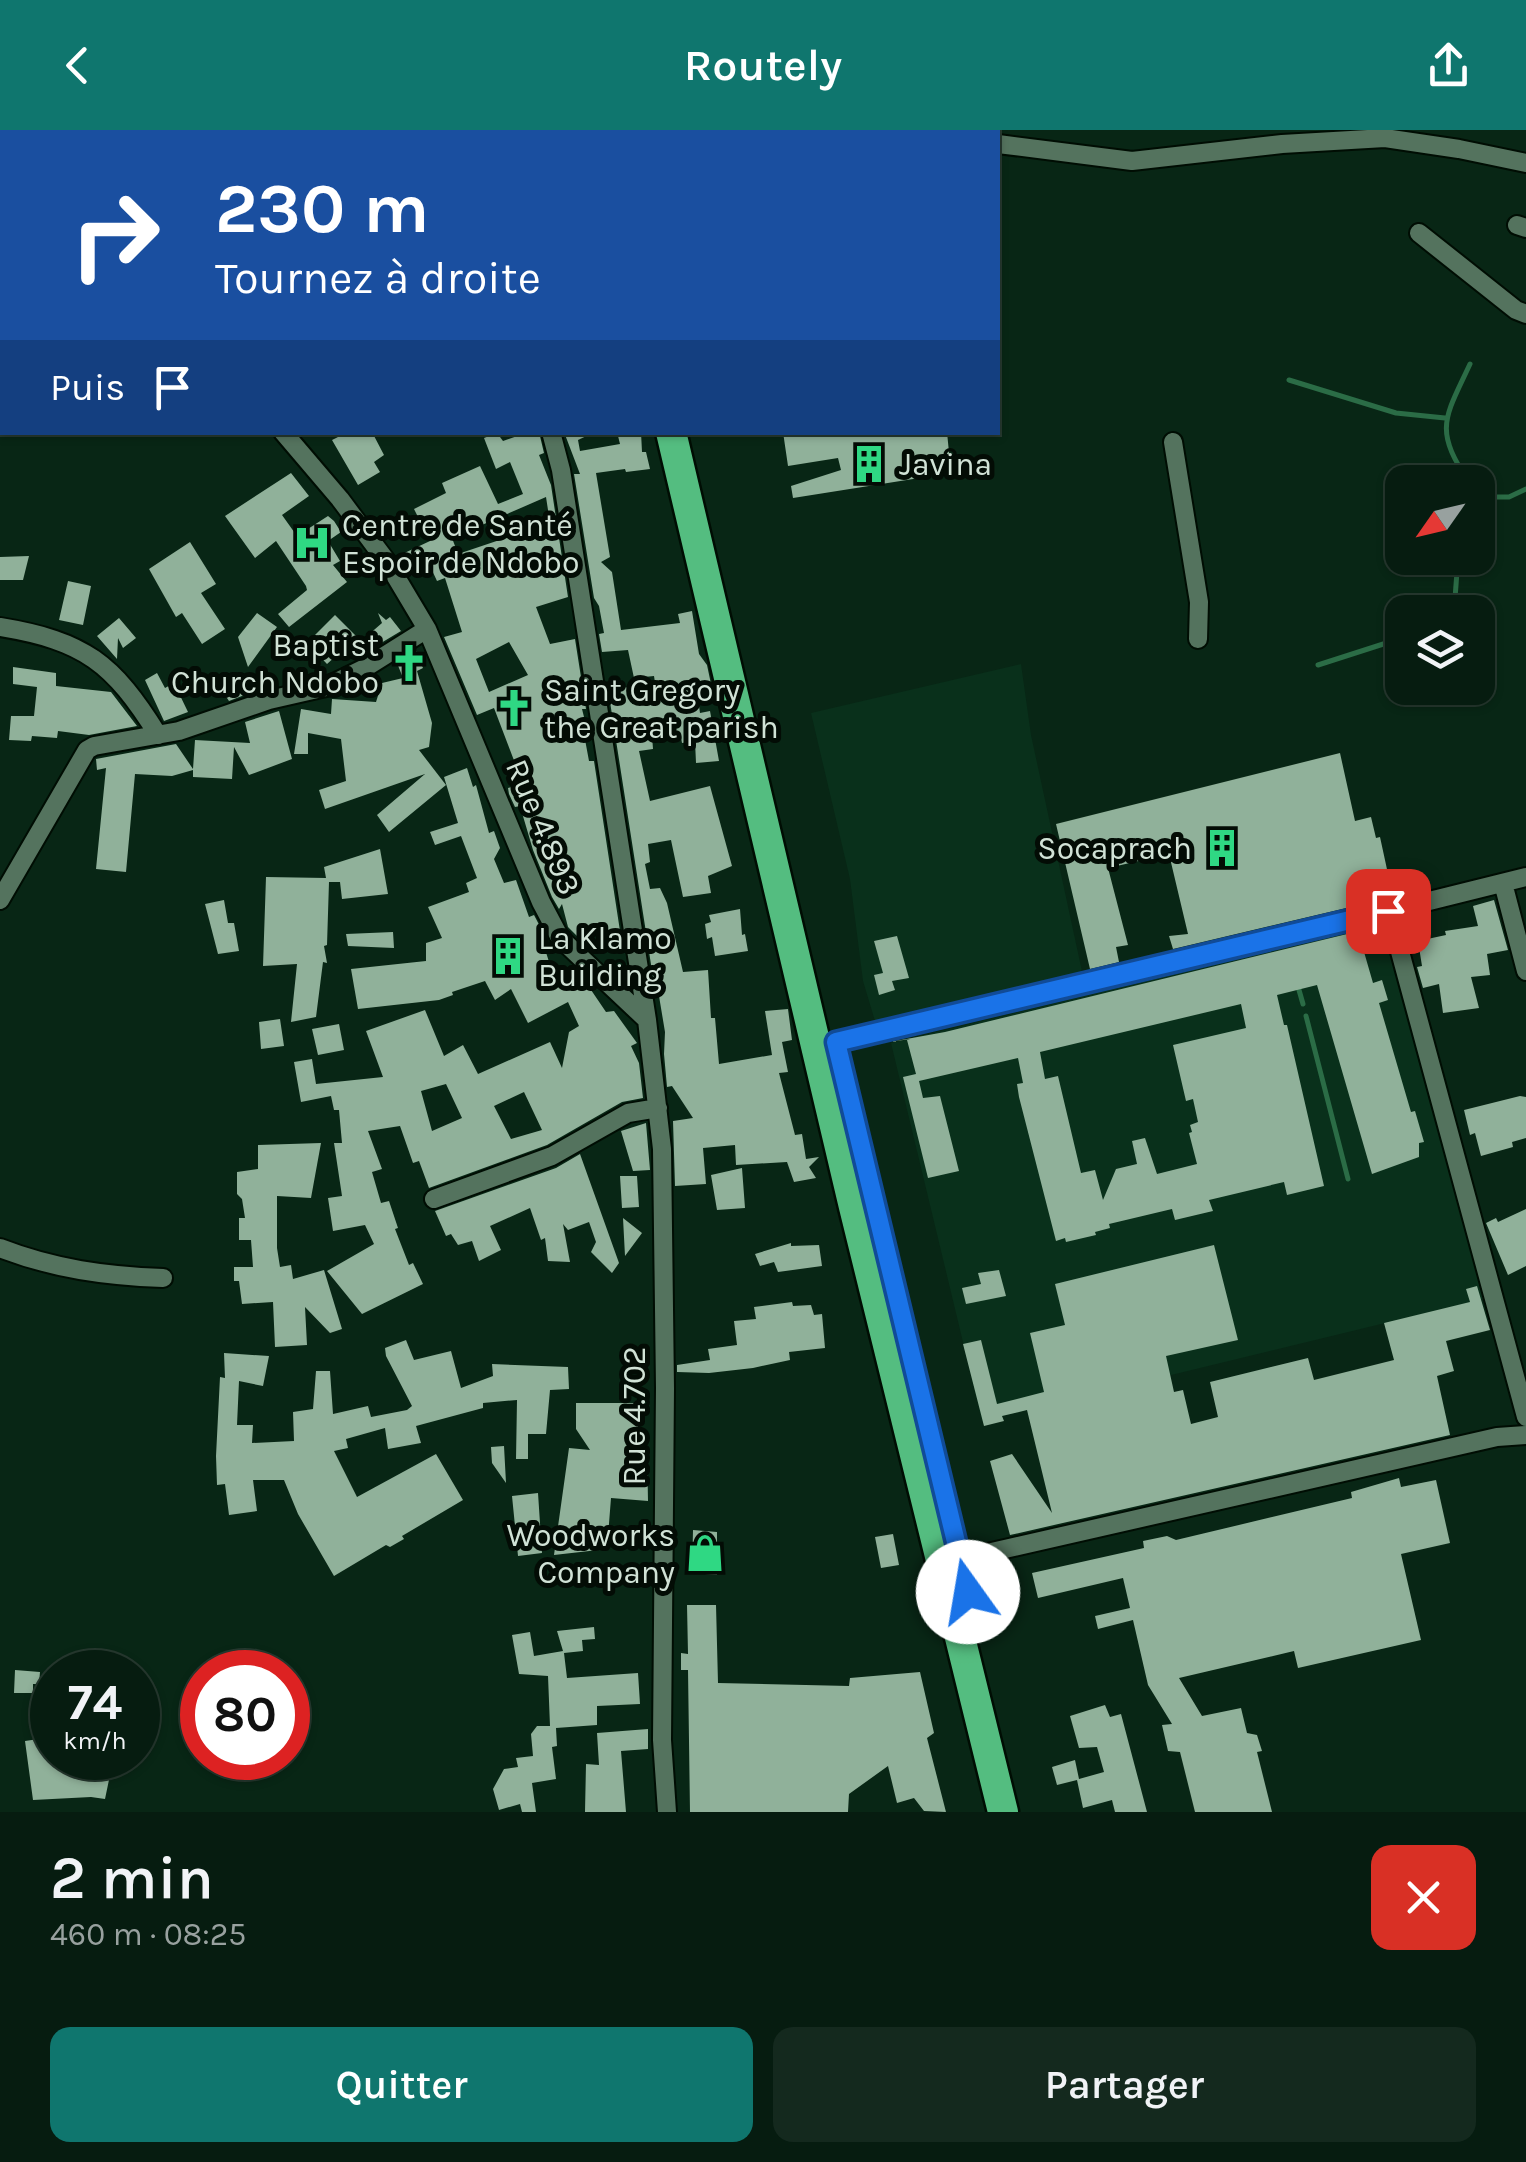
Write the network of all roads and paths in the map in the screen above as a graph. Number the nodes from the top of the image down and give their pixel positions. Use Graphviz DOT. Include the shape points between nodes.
graph roads {
  1 [pos="1000,144"];
  2 [pos="1526,164"];
  3 [pos="1419,232"];
  4 [pos="1526,314"];
  5 [pos="286,435"];
  6 [pos="306,435"];
  7 [pos="552,435"];
  8 [pos="672,435"];
  9 [pos="693,435"];
  10 [pos="1172,442"];
  11 [pos="300,452"];
  12 [pos="0,627"];
  13 [pos="426,629"];
  14 [pos="1198,639"];
  15 [pos="158,735"];
  16 [pos="758,759"];
  17 [pos="1526,877"];
  18 [pos="1503,883"];
  19 [pos="0,900"];
  20 [pos="1388,911"];
  21 [pos="1526,971"];
  22 [pos="648,1020"];
  23 [pos="836,1042"];
  24 [pos="658,1108"];
  25 [pos="434,1199"];
  26 [pos="0,1248"];
  27 [pos="164,1278"];
  28 [pos="916,1417"];
  29 [pos="1526,1417"];
  30 [pos="1526,1435"];
  31 [pos="960,1559"];
  32 [pos="667,1812"];
  33 [pos="1003,1812"];
  34 [pos="1018,1812"];
  1 -- 2 [label="street" via="1132,161 1385,138"];
  3 -- 4 [label="street"];
  5 -- 11 [label="street, Rue 4.893"];
  6 -- 11 [label="street"];
  7 -- 22 [label="street, Rue 4.702"];
  8 -- 16 [label="highway"];
  9 -- 16 [label="highway"];
  10 -- 14 [label="street"];
  11 -- 13 [label="street, Rue 4.893" via="387,562"];
  12 -- 15 [label="street" via="52,638 112,670"];
  13 -- 15 [label="street" via="326,687"];
  13 -- 22 [label="street, Rue 4.893" via="560,938"];
  15 -- 19 [label="street" via="87,750"];
  16 -- 23 [label="highway"];
  16 -- 28 [label="highway"];
  17 -- 18 [label="street"];
  18 -- 20 [label="street"];
  18 -- 21 [label="street"];
  20 -- 23 [label="street"];
  20 -- 29 [label="street"];
  22 -- 24 [label="street, Rue 4.702"];
  23 -- 28 [label="highway"];
  24 -- 25 [label="street" via="628,1113 552,1156"];
  24 -- 32 [label="street, Rue 4.702"];
  26 -- 27 [label="street" via="69,1270"];
  28 -- 31 [label="highway"];
  28 -- 33 [label="highway"];
  30 -- 31 [label="street"];
  31 -- 34 [label="highway"];
}
